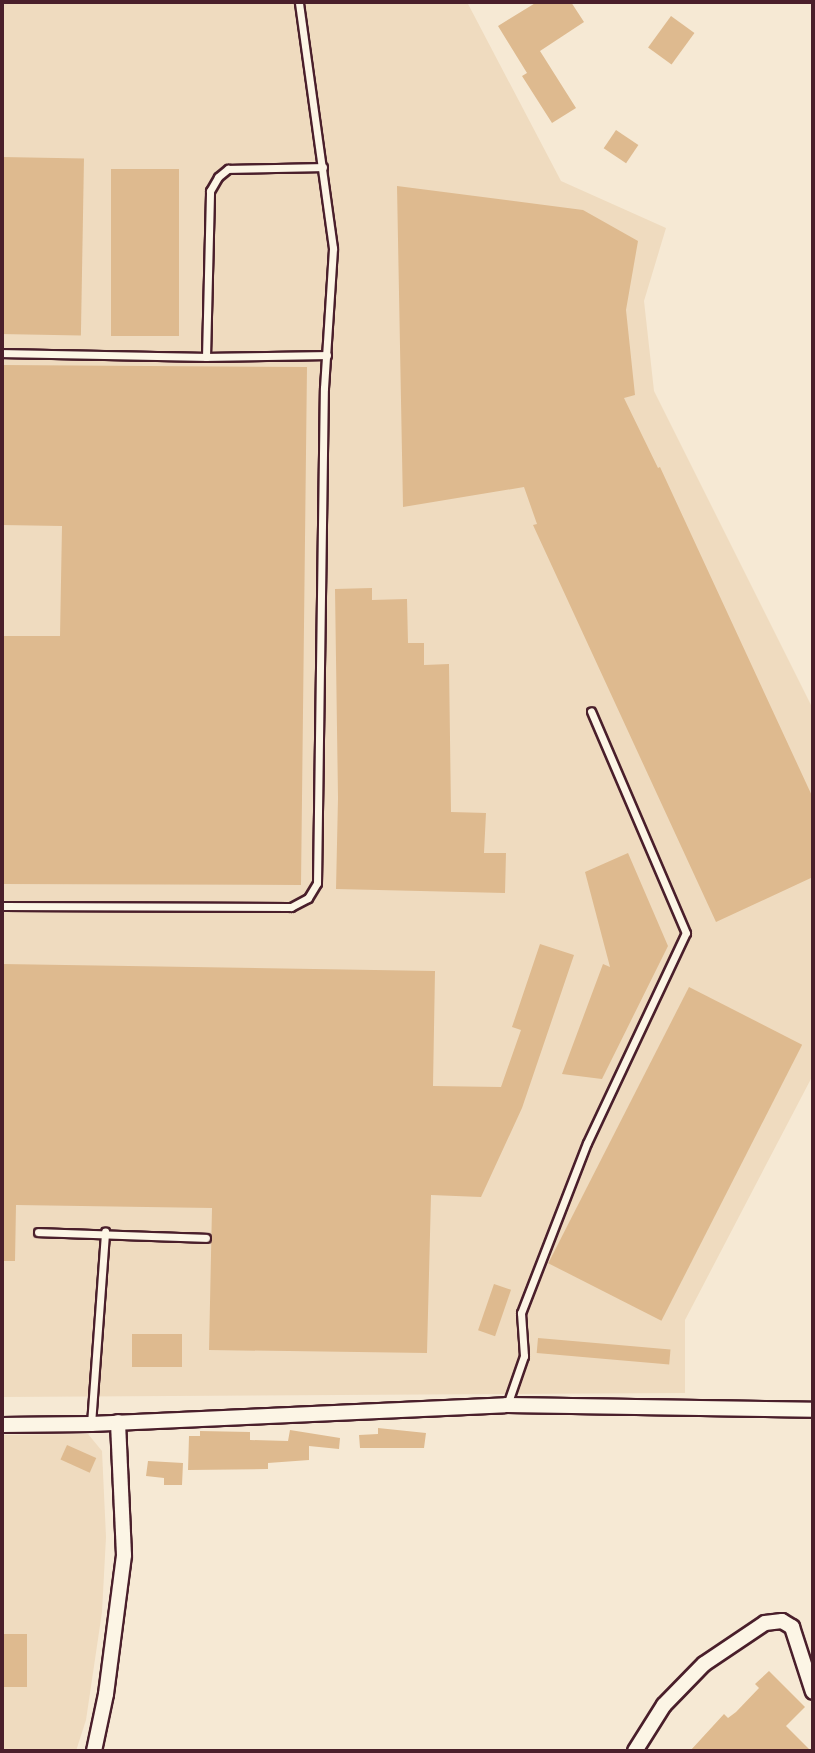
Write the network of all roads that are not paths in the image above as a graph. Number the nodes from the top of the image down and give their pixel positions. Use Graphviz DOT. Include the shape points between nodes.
graph roads {
  1 [pos="299,2"];
  2 [pos="323,167"];
  3 [pos="2,353"];
  4 [pos="327,355"];
  5 [pos="206,357"];
  6 [pos="591,711"];
  7 [pos="2,906"];
  8 [pos="38,1232"];
  9 [pos="105,1232"];
  10 [pos="206,1238"];
  11 [pos="507,1405"];
  12 [pos="813,1410"];
  13 [pos="118,1422"];
  14 [pos="91,1424"];
  15 [pos="2,1425"];
  16 [pos="813,1692"];
  17 [pos="94,1751"];
  18 [pos="635,1751"];
  1 -- 2 [label="lane"];
  2 -- 4 [label="lane" via="333,248"];
  2 -- 5 [label="lane" via="228,169 218,177 210,191"];
  3 -- 5 [label="lane"];
  4 -- 5 [label="lane"];
  4 -- 7 [label="lane" via="317,883 308,898 291,907"];
  6 -- 11 [label="lane" via="686,933 587,1143 521,1313 524,1356"];
  8 -- 9 [label="lane"];
  9 -- 10 [label="lane"];
  9 -- 14 [label="lane"];
  11 -- 12 [label="street"];
  11 -- 13 [label="street"];
  13 -- 14 [label="street"];
  13 -- 17 [label="street" via="124,1555"];
  14 -- 15 [label="street"];
  16 -- 18 [label="street" via="792,1627 782,1621 765,1623 704,1664 664,1705"];
}
